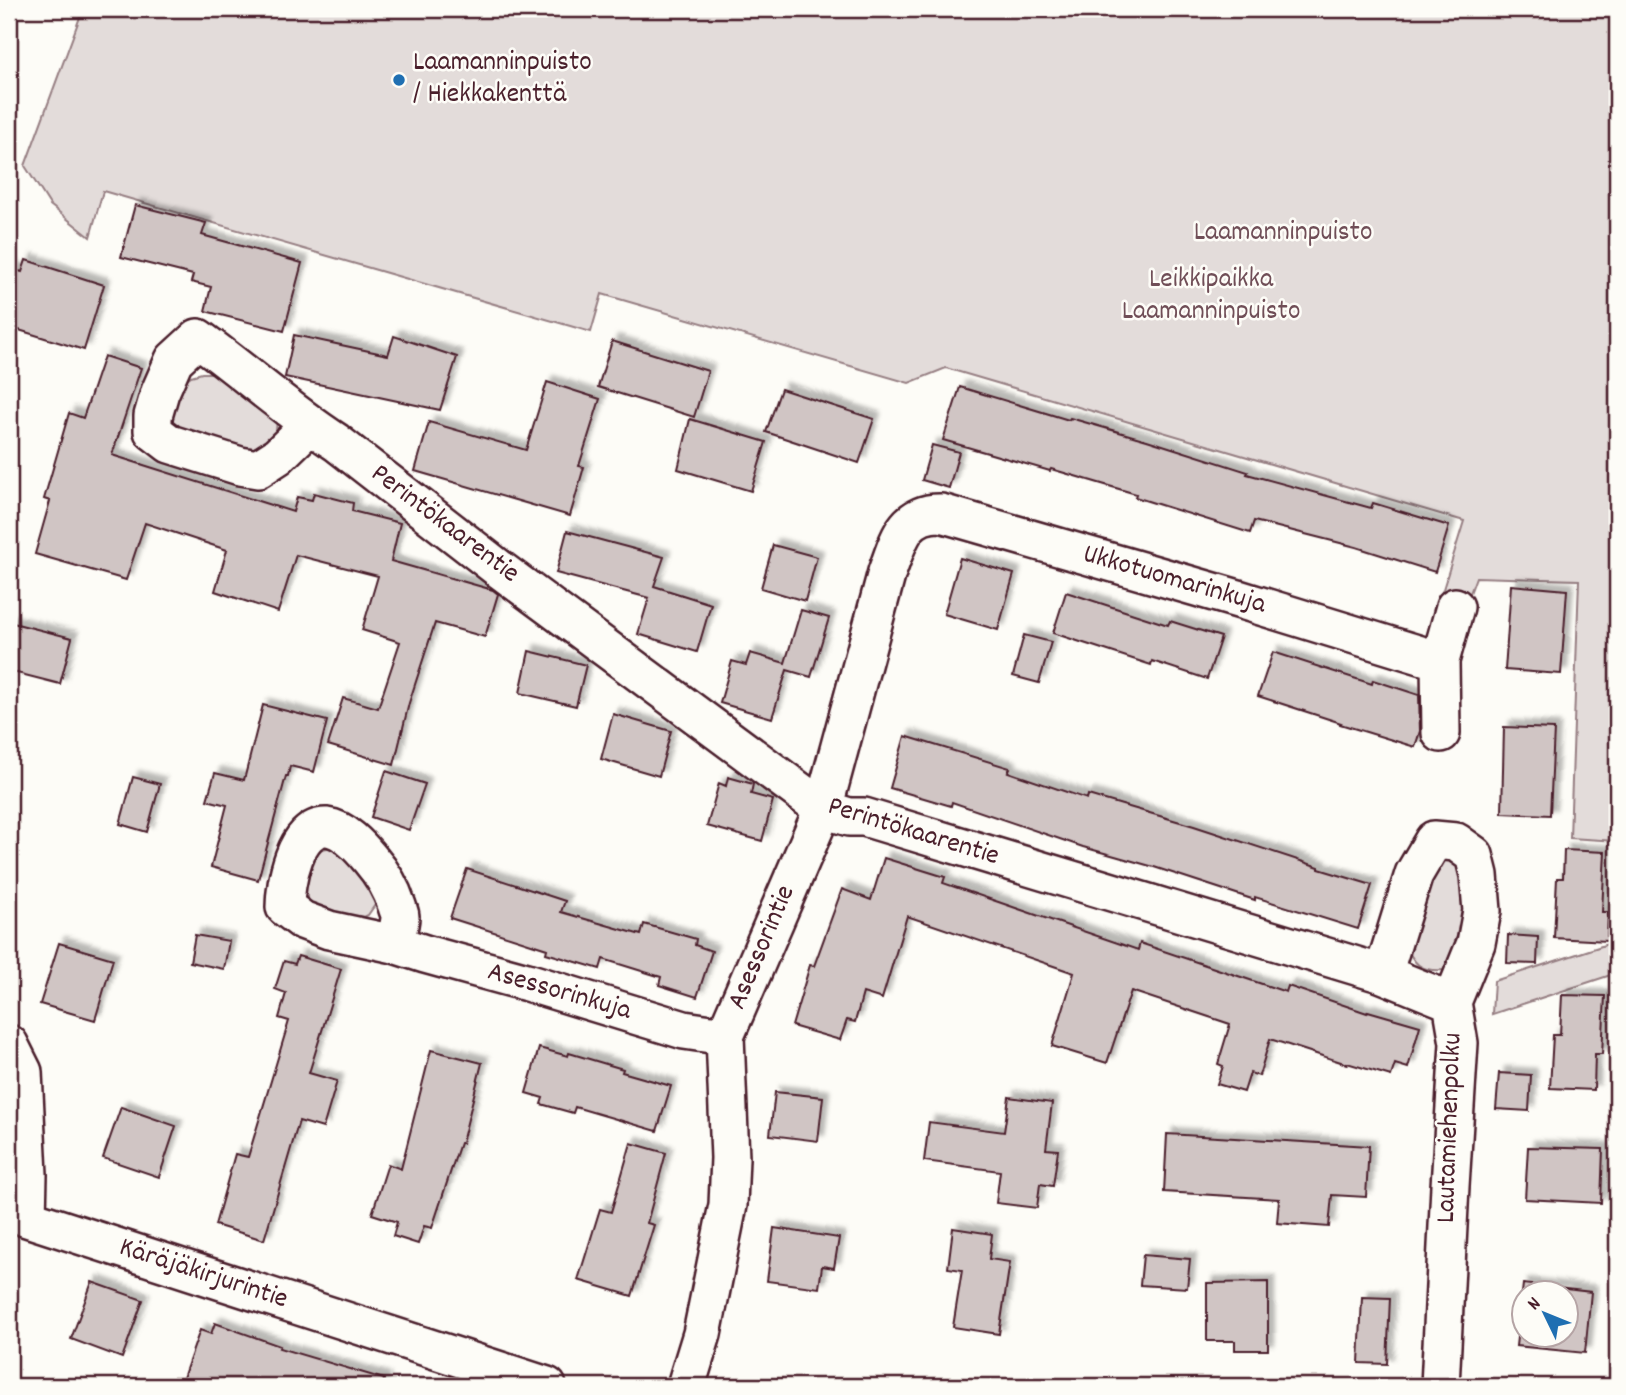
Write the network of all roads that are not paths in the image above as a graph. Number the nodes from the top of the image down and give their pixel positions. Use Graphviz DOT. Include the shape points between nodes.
graph roads {
  1 [pos="310,425"];
  2 [pos="909,523"];
  3 [pos="1455,607"];
  4 [pos="1440,661"];
  5 [pos="1441,733"];
  6 [pos="822,809"];
  7 [pos="394,944"];
  8 [pos="1383,974"];
  9 [pos="1452,1002"];
  10 [pos="725,1036"];
  11 [pos="9,1044"];
  12 [pos="18,1215"];
  13 [pos="547,1386"];
  14 [pos="686,1386"];
  15 [pos="1440,1386"];
  1 -- 6 [label="street, Perintökaarentie"];
  2 -- 4 [label="street, Ukkotuomarinkuja" via="928,512 941,513"];
  2 -- 6 [label="street, Asessorintie" via="887,572"];
  3 -- 4 [label="street"];
  4 -- 5 [label="street"];
  6 -- 8 [label="street, Perintökaarentie" via="864,817"];
  6 -- 10 [label="street, Asessorintie"];
  7 -- 10 [label="street, Asessorinkuja" via="684,1030"];
  8 -- 9 [label="street, Perintökaarentie"];
  8 -- 9 [label="street, Lautamiehenpolku" via="1424,855 1434,840 1456,842 1474,855 1482,911 1476,943"];
  9 -- 15 [label="street, Lautamiehenpolku" via="1459,1043"];
  10 -- 14 [label="street, Asessorintie" via="728,1205 702,1334"];
  11 -- 12 [label="street, Käräjäkirjurintie" via="23,1072 28,1175"];
  12 -- 13 [label="street, Käräjäkirjurintie"];
}
